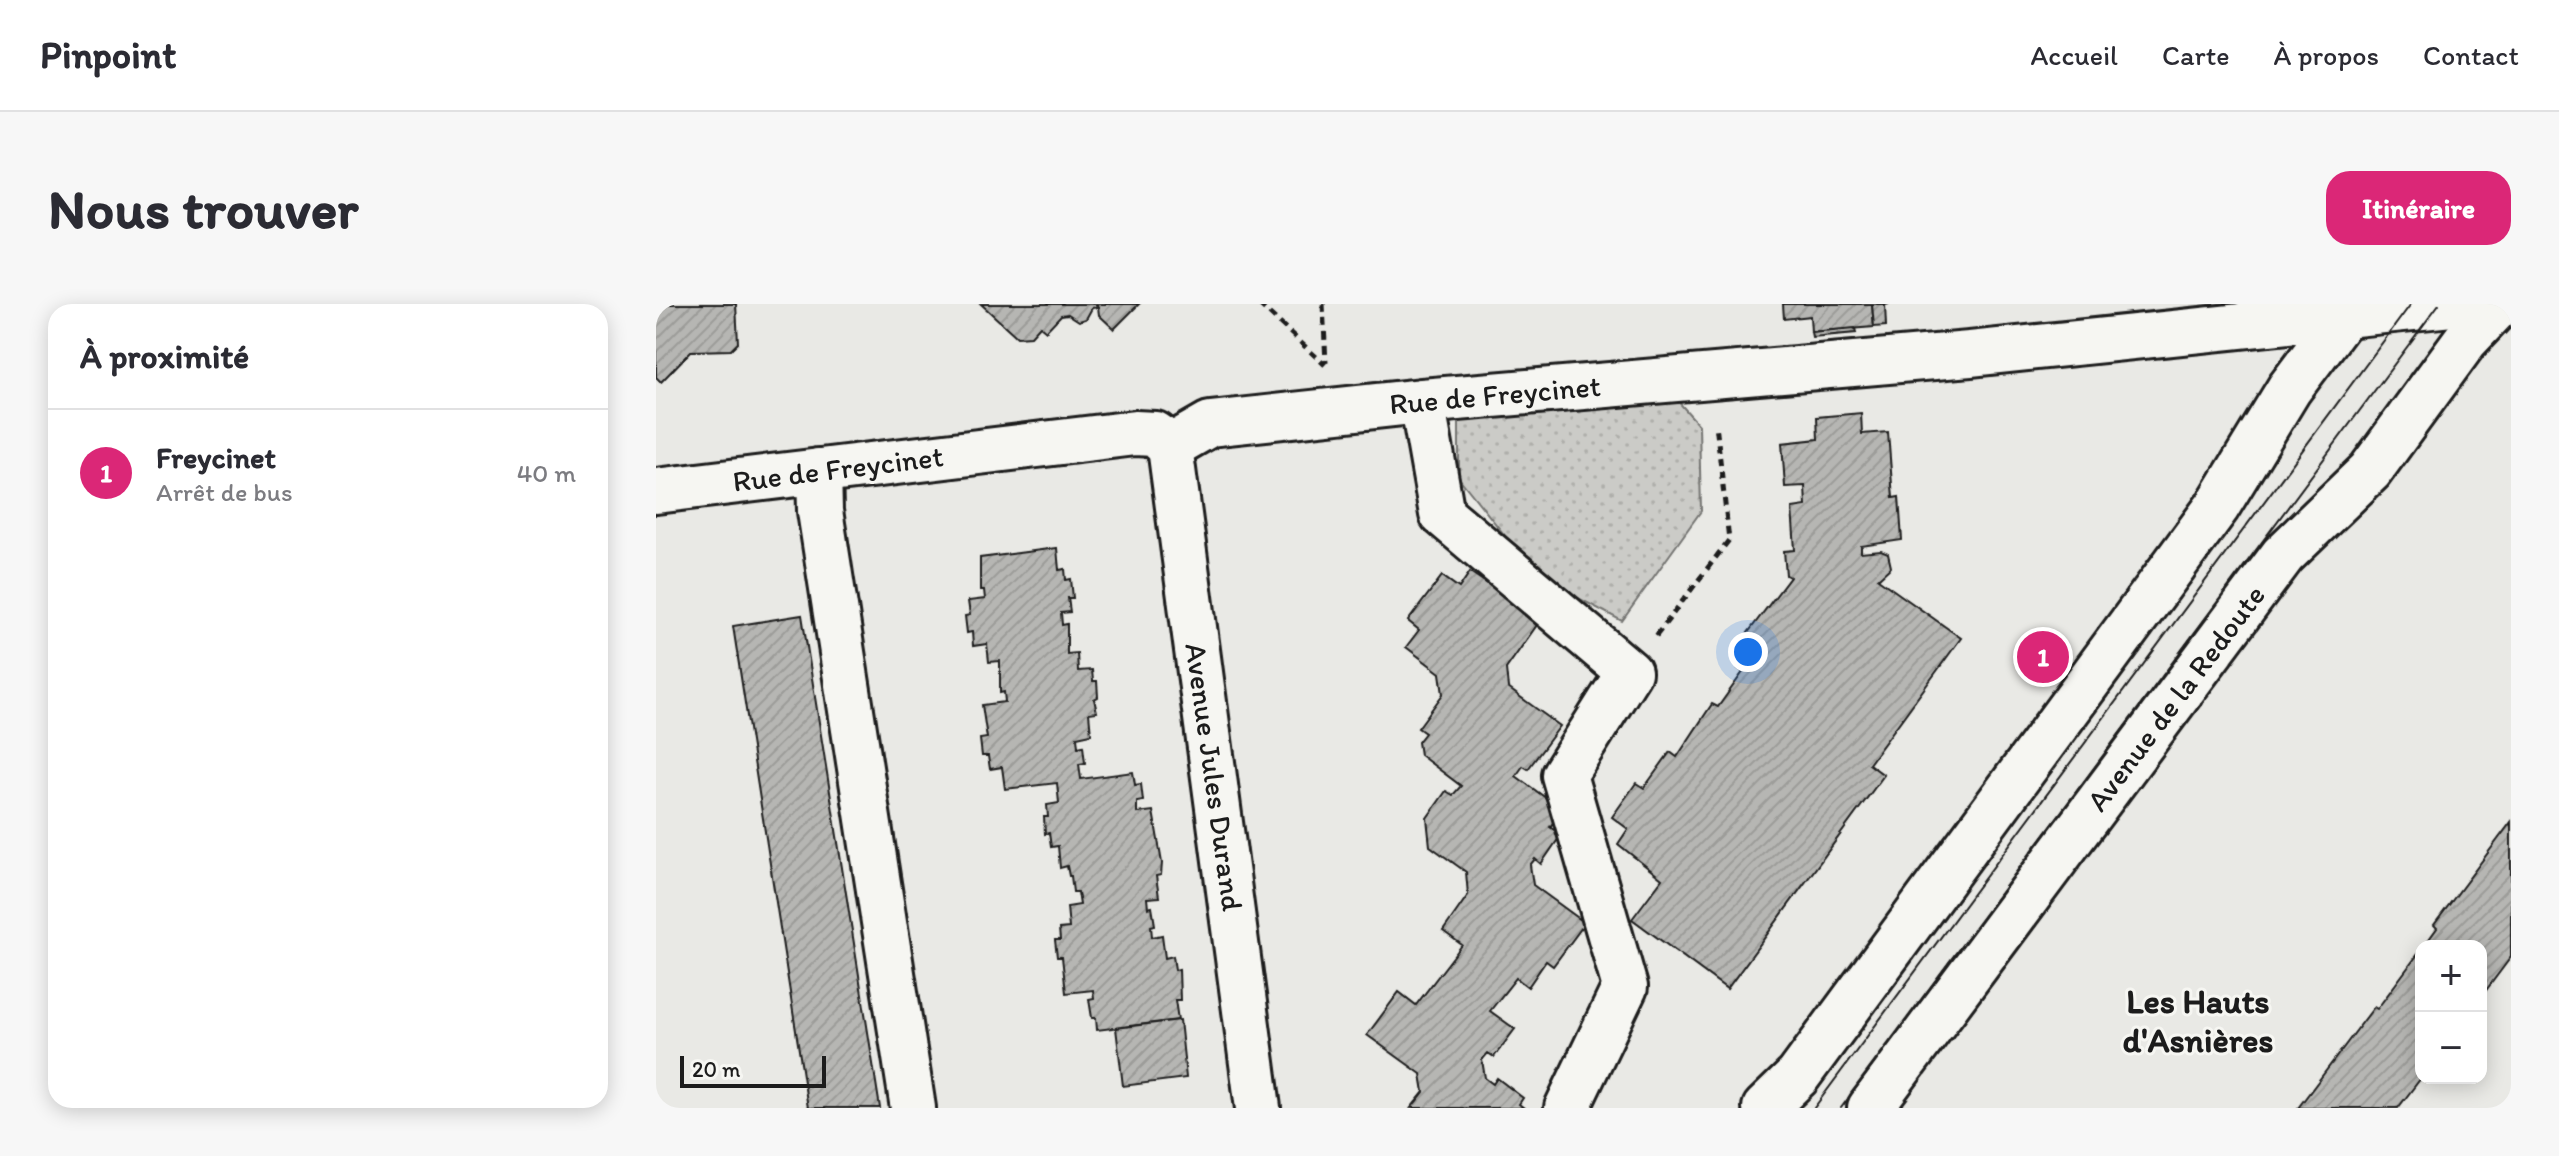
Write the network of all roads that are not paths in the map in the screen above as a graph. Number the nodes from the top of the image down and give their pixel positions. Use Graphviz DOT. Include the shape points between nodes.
graph roads {
  1 [pos="2451,304"];
  2 [pos="2502,304"];
  3 [pos="2350,308"];
  4 [pos="2511,311"];
  5 [pos="1422,401"];
  6 [pos="1170,447"];
  7 [pos="819,471"];
  8 [pos="656,491"];
  9 [pos="913,1108"];
  10 [pos="1258,1108"];
  11 [pos="1567,1108"];
  12 [pos="1765,1108"];
  13 [pos="1870,1108"];
  1 -- 3 [label="street, Rue de Freycinet"];
  2 -- 4 [label="street"];
  2 -- 13 [label="street, Avenue de la Redoute" via="2465,341 2370,471 2283,555"];
  3 -- 5 [label="street, Rue de Freycinet" via="1970,354"];
  3 -- 12 [label="street" via="2289,389 2217,507 1798,1076"];
  5 -- 6 [label="street, Rue de Freycinet" via="1210,424"];
  5 -- 11 [label="street" via="1442,514 1629,672 1564,775 1625,987"];
  6 -- 7 [label="street, Rue de Freycinet" via="1155,434 1135,433"];
  6 -- 10 [label="street, Avenue Jules Durand"];
  7 -- 8 [label="street, Rue de Freycinet"];
  7 -- 9 [label="street" via="820,511"];
}
